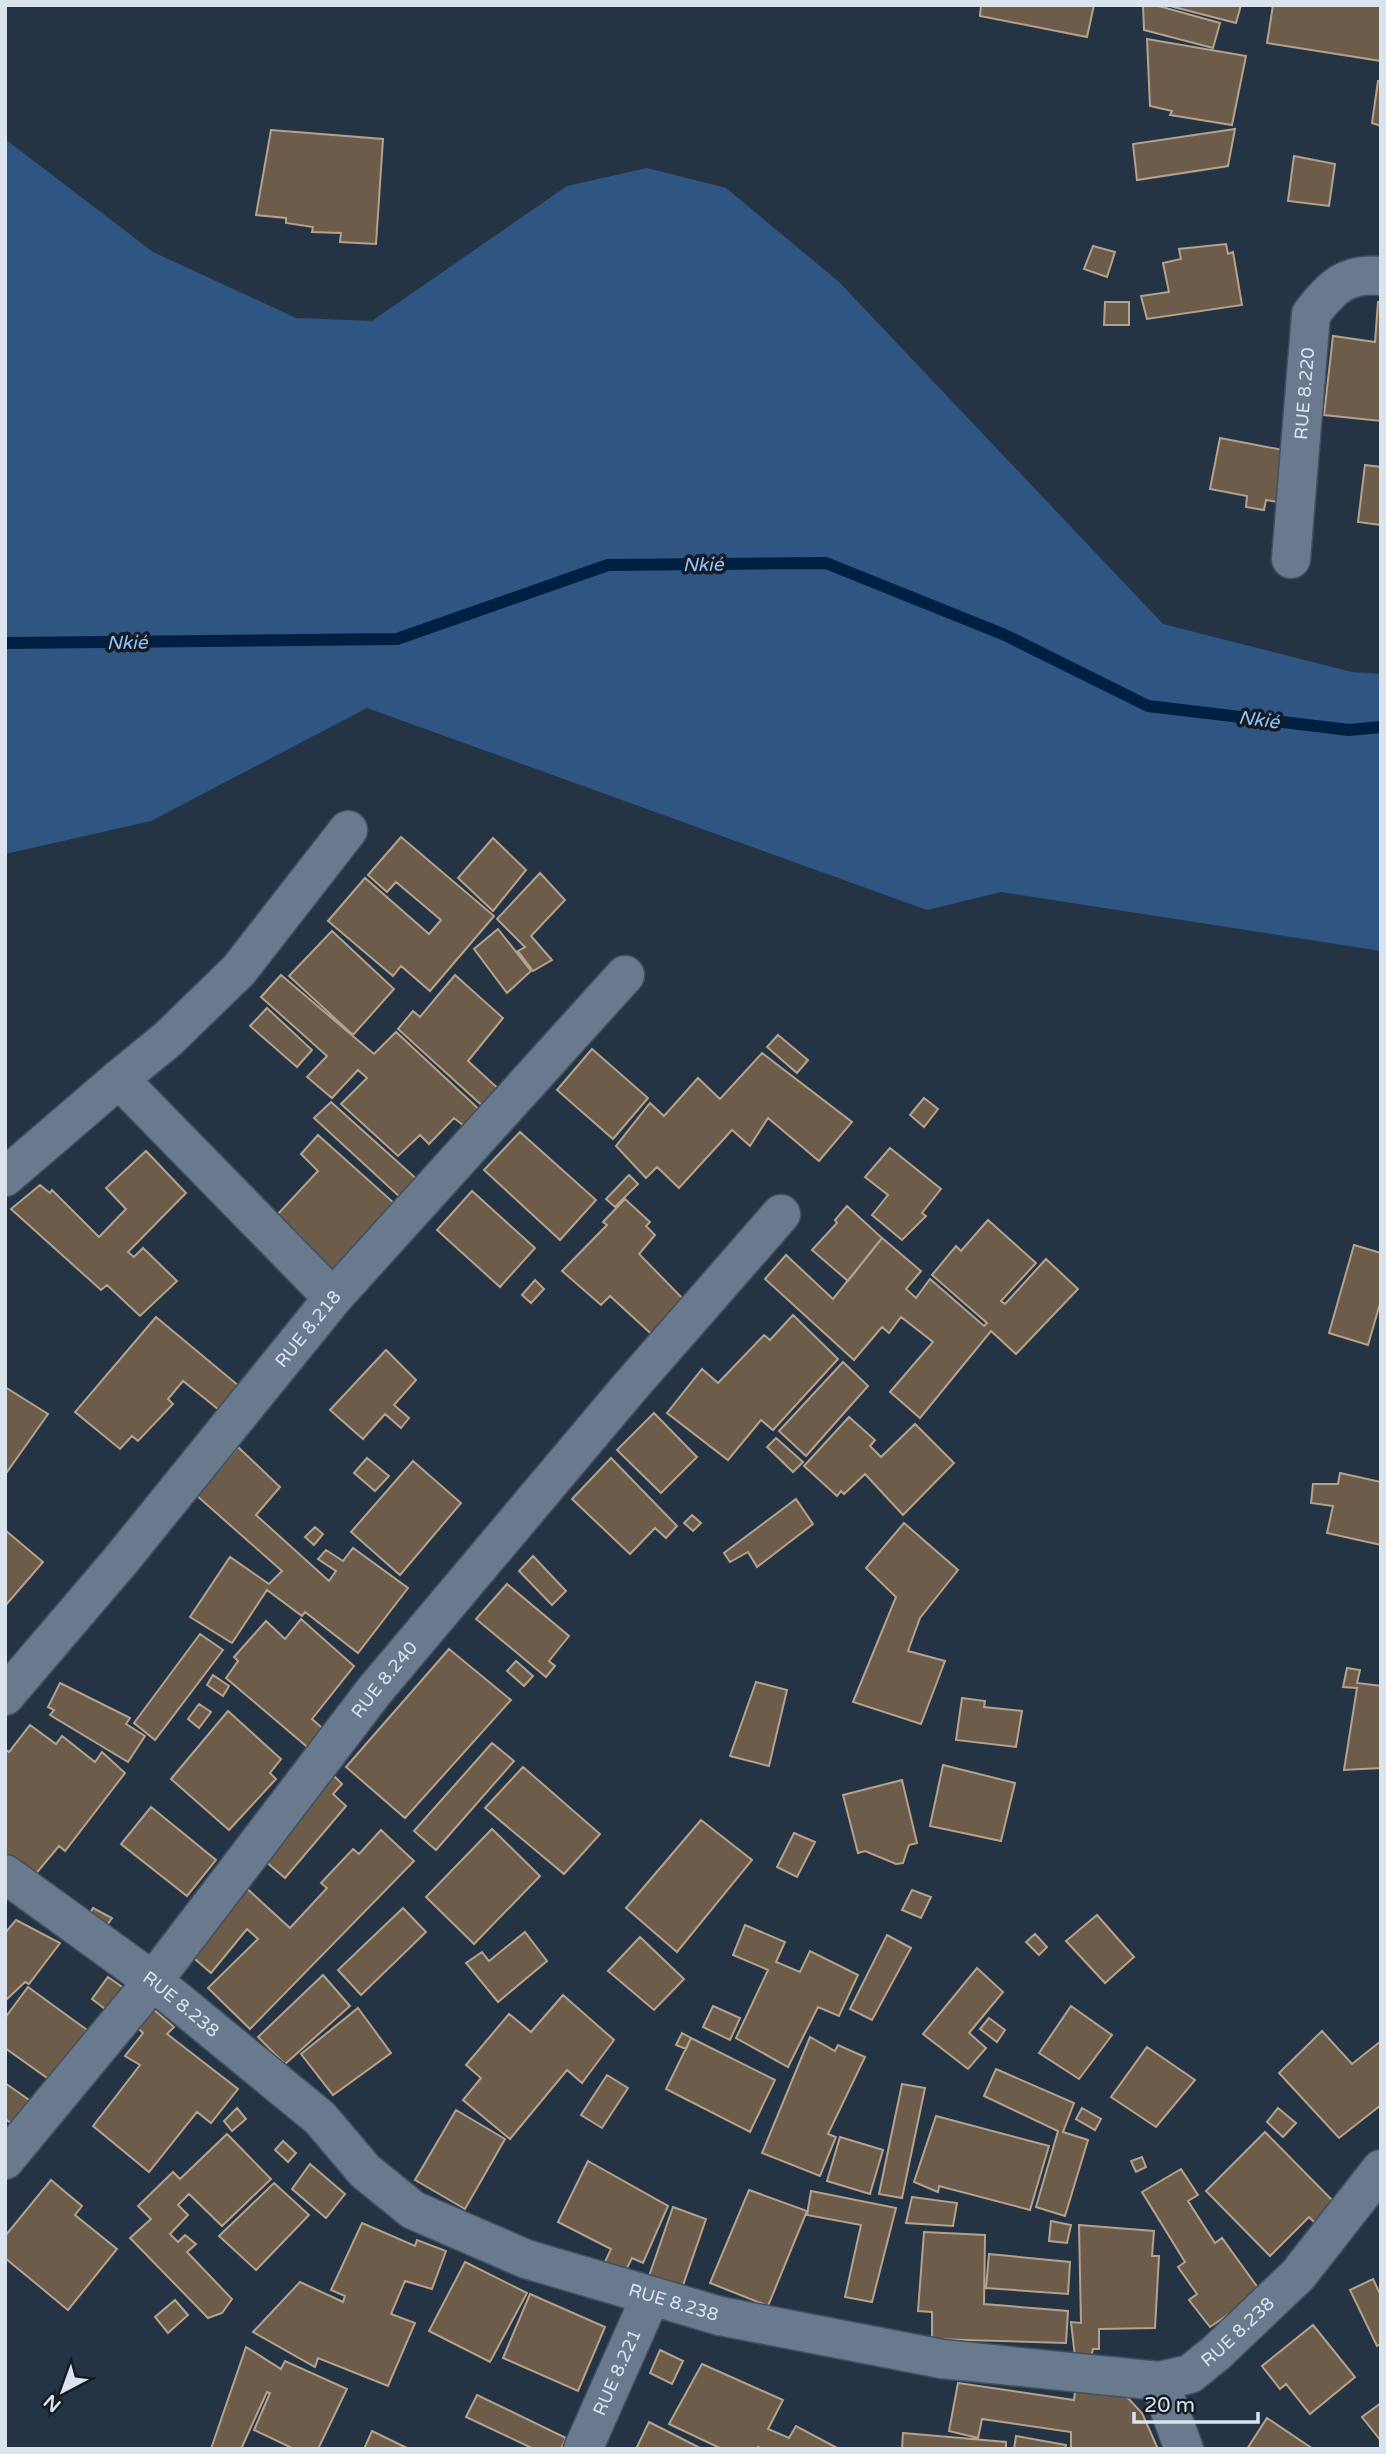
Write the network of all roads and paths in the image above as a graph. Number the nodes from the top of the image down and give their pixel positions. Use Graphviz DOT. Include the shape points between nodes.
graph roads {
  1 [pos="1381,276"];
  2 [pos="1291,559"];
  3 [pos="348,830"];
  4 [pos="625,975"];
  5 [pos="119,1079"];
  6 [pos="5,1177"];
  7 [pos="781,1214"];
  8 [pos="333,1297"];
  9 [pos="5,1696"];
  10 [pos="5,1874"];
  11 [pos="153,1981"];
  12 [pos="5,2160"];
  13 [pos="1381,2169"];
  14 [pos="651,2296"];
  15 [pos="1160,2381"];
  16 [pos="583,2449"];
  17 [pos="1184,2449"];
  1 -- 2 [label="street, RUE 8.220" via="1362,274 1331,289 1311,314"];
  3 -- 5 [label="street" via="239,970"];
  4 -- 8 [label="street, RUE 8.218"];
  5 -- 6 [label="street"];
  5 -- 8 [label="street"];
  7 -- 11 [label="street, RUE 8.240" via="375,1690"];
  8 -- 9 [label="street, RUE 8.218"];
  10 -- 11 [label="street, RUE 8.238"];
  11 -- 12 [label="street, RUE 8.240"];
  11 -- 14 [label="street, RUE 8.238" via="320,2118 366,2171 413,2210 526,2259"];
  13 -- 15 [label="street, RUE 8.238" via="1298,2274 1216,2353 1191,2374"];
  14 -- 15 [label="street, RUE 8.238" via="720,2316 942,2359"];
  14 -- 16 [label="street, RUE 8.221"];
  15 -- 17 [label="street"];
}
